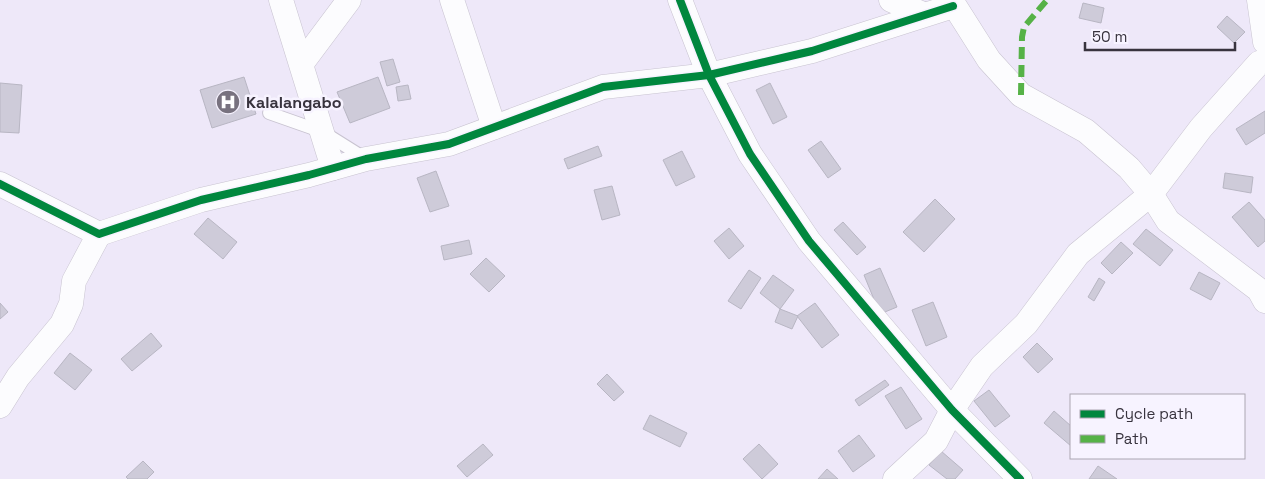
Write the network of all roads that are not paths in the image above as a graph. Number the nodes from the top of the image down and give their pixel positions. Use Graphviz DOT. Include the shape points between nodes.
graph roads {
  1 [pos="281,0"];
  2 [pos="349,0"];
  3 [pos="452,0"];
  4 [pos="680,0"];
  5 [pos="891,0"];
  6 [pos="1258,0"];
  7 [pos="952,3"];
  8 [pos="923,14"];
  9 [pos="1265,42"];
  10 [pos="1265,61"];
  11 [pos="302,63"];
  12 [pos="710,75"];
  13 [pos="269,113"];
  14 [pos="494,127"];
  15 [pos="323,132"];
  16 [pos="366,159"];
  17 [pos="333,168"];
  18 [pos="0,184"];
  19 [pos="1151,194"];
  20 [pos="99,234"];
  21 [pos="1265,301"];
  22 [pos="0,406"];
  23 [pos="952,410"];
  24 [pos="896,479"];
  25 [pos="1020,479"];
  1 -- 11 [label="street"];
  2 -- 11 [label="street"];
  3 -- 14 [label="street"];
  4 -- 12 [label="street"];
  5 -- 8 [label="street"];
  6 -- 9 [label="street"];
  7 -- 8 [label="street"];
  7 -- 19 [label="street" via="989,60 1022,94 1086,130 1129,168"];
  8 -- 12 [label="street" via="812,50"];
  10 -- 19 [label="street" via="1259,63 1201,128"];
  11 -- 15 [label="street"];
  12 -- 14 [label="street" via="603,87"];
  12 -- 23 [label="street" via="750,154 809,241"];
  13 -- 15 [label="lane"];
  14 -- 16 [label="street" via="449,144"];
  15 -- 16 [label="lane"];
  15 -- 17 [label="street"];
  16 -- 17 [label="street"];
  17 -- 20 [label="street" via="202,200"];
  18 -- 20 [label="street"];
  19 -- 21 [label="street" via="1168,221 1259,290"];
  19 -- 23 [label="street" via="1078,254 1026,324 982,366"];
  20 -- 22 [label="street" via="74,281 71,304 62,324 18,377"];
  23 -- 24 [label="street" via="936,441"];
  23 -- 25 [label="street"];
}
